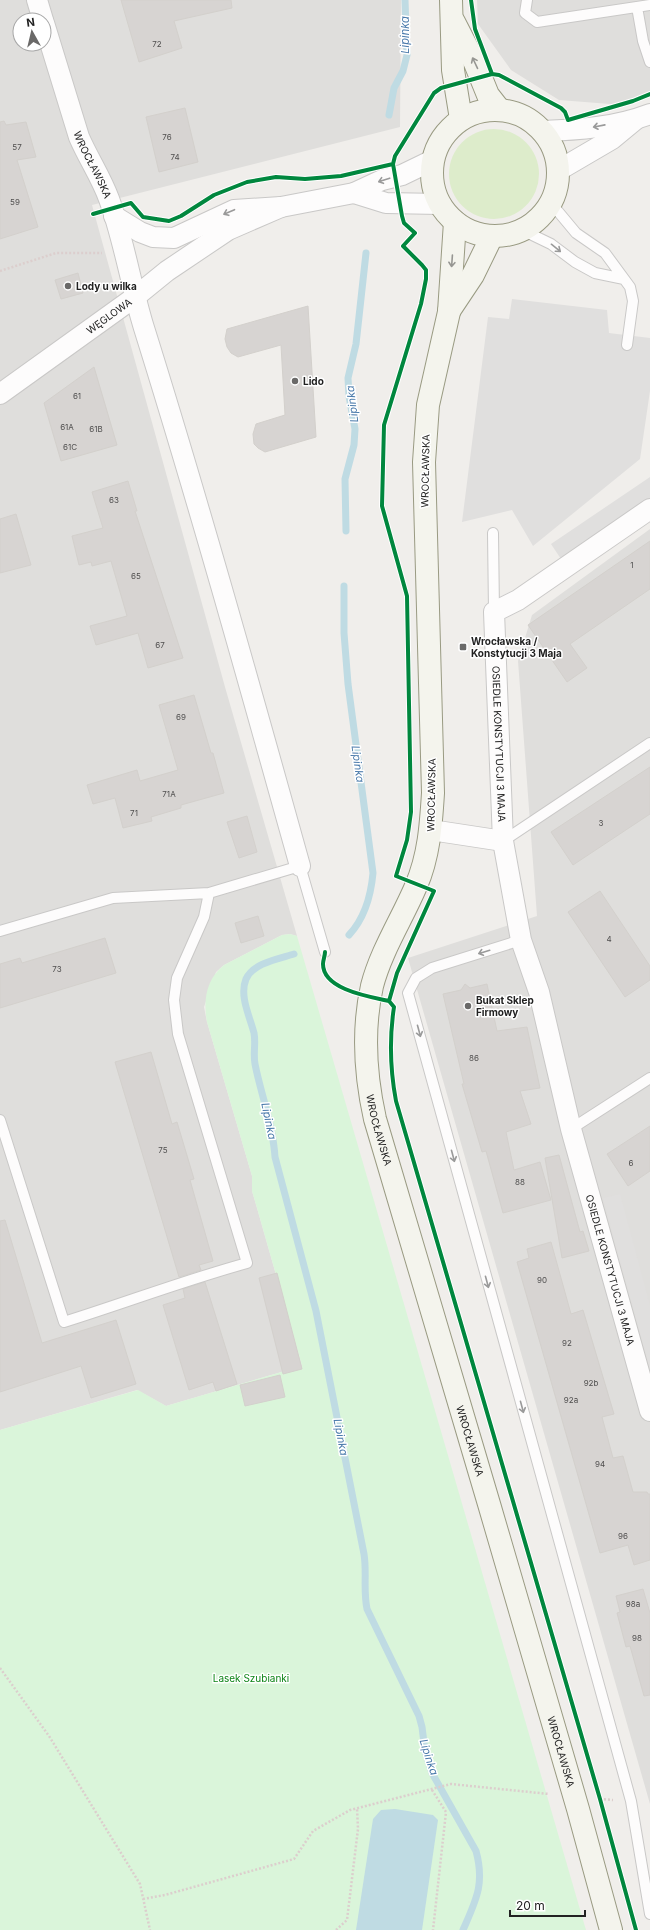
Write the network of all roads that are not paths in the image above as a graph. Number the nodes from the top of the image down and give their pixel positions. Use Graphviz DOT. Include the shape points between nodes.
graph roads {
  1 [pos="37,0"];
  2 [pos="527,0"];
  3 [pos="650,5"];
  4 [pos="637,7"];
  5 [pos="452,9"];
  6 [pos="41,12"];
  7 [pos="52,50"];
  8 [pos="650,62"];
  9 [pos="499,110"];
  10 [pos="643,116"];
  11 [pos="461,119"];
  12 [pos="542,131"];
  13 [pos="433,160"];
  14 [pos="559,170"];
  15 [pos="354,193"];
  16 [pos="551,203"];
  17 [pos="440,204"];
  18 [pos="281,206"];
  19 [pos="114,216"];
  20 [pos="454,222"];
  21 [pos="522,230"];
  22 [pos="492,236"];
  23 [pos="624,280"];
  24 [pos="135,297"];
  25 [pos="449,312"];
  26 [pos="627,346"];
  27 [pos="0,394"];
  28 [pos="650,509"];
  29 [pos="493,533"];
  30 [pos="494,612"];
  31 [pos="650,744"];
  32 [pos="431,830"];
  33 [pos="503,841"];
  34 [pos="300,866"];
  35 [pos="209,893"];
  36 [pos="0,931"];
  37 [pos="521,940"];
  38 [pos="325,952"];
  39 [pos="650,1078"];
  40 [pos="0,1120"];
  41 [pos="571,1129"];
  42 [pos="650,1411"];
  43 [pos="650,1914"];
  44 [pos="611,1930"];
  1 -- 6 [label="street"];
  2 -- 4 [label="lane" via="525,13 537,22"];
  3 -- 4 [label="lane"];
  4 -- 8 [label="lane"];
  9 -- 5 [label="street, one-way" via="488,95"];
  5 -- 11 [label="street" via="453,70"];
  7 -- 19 [label="street, WROCŁAWSKA" via="79,137 103,183"];
  9 -- 11 [label="street" via="480,111"];
  9 -- 12 [label="street" via="515,113 530,120"];
  10 -- 12 [label="street, one-way" via="575,130"];
  10 -- 14 [label="street" via="612,139"];
  11 -- 13 [label="street" via="448,130 438,144"];
  12 -- 14 [label="street" via="554,149"];
  13 -- 15 [label="street, WĘGLOWA, one-way"];
  13 -- 17 [label="street" via="434,190"];
  14 -- 16 [label="street" via="557,187"];
  15 -- 17 [label="street, WĘGLOWA" via="386,203"];
  15 -- 18 [label="street, WĘGLOWA"];
  16 -- 21 [label="street" via="539,219"];
  16 -- 23 [label="lane" via="576,233 605,253"];
  17 -- 20 [label="street"];
  18 -- 19 [label="street, WĘGLOWA, one-way" via="234,210 174,238 153,237"];
  18 -- 24 [label="street, WĘGLOWA" via="228,230 167,271"];
  19 -- 24 [label="street, WROCŁAWSKA"];
  20 -- 22 [label="street" via="472,232"];
  20 -- 25 [label="street, WROCŁAWSKA, one-way"];
  21 -- 22 [label="street"];
  21 -- 23 [label="lane, one-way" via="551,244 595,273"];
  22 -- 25 [label="street, WROCŁAWSKA" via="473,275"];
  23 -- 26 [label="lane" via="630,286 633,301"];
  24 -- 27 [label="street, WĘGLOWA"];
  24 -- 34 [label="street, WROCŁAWSKA" via="187,465"];
  25 -- 32 [label="street, WROCŁAWSKA" via="428,405 424,462"];
  28 -- 30 [label="street" via="518,600"];
  29 -- 30 [label="lane"];
  30 -- 33 [label="street, OSIEDLE KONSTYTUCJI 3 MAJA"];
  31 -- 33 [label="lane"];
  32 -- 33 [label="street"];
  32 -- 44 [label="street, WROCŁAWSKA" via="416,884 372,985 366,1019 365,1054 368,1087 377,1126 576,1802"];
  33 -- 37 [label="street, OSIEDLE KONSTYTUCJI 3 MAJA"];
  34 -- 35 [label="lane"];
  34 -- 38 [label="lane, WROCŁAWSKA"];
  35 -- 36 [label="lane" via="113,898"];
  35 -- 40 [label="lane" via="204,917 177,978 174,1000 178,1034 247,1263 194,1277 138,1299 64,1322"];
  37 -- 41 [label="street, OSIEDLE KONSTYTUCJI 3 MAJA" via="539,992"];
  37 -- 43 [label="lane, one-way" via="432,968 416,978 408,993 631,1801"];
  39 -- 41 [label="lane"];
  41 -- 42 [label="street, OSIEDLE KONSTYTUCJI 3 MAJA"];
}
